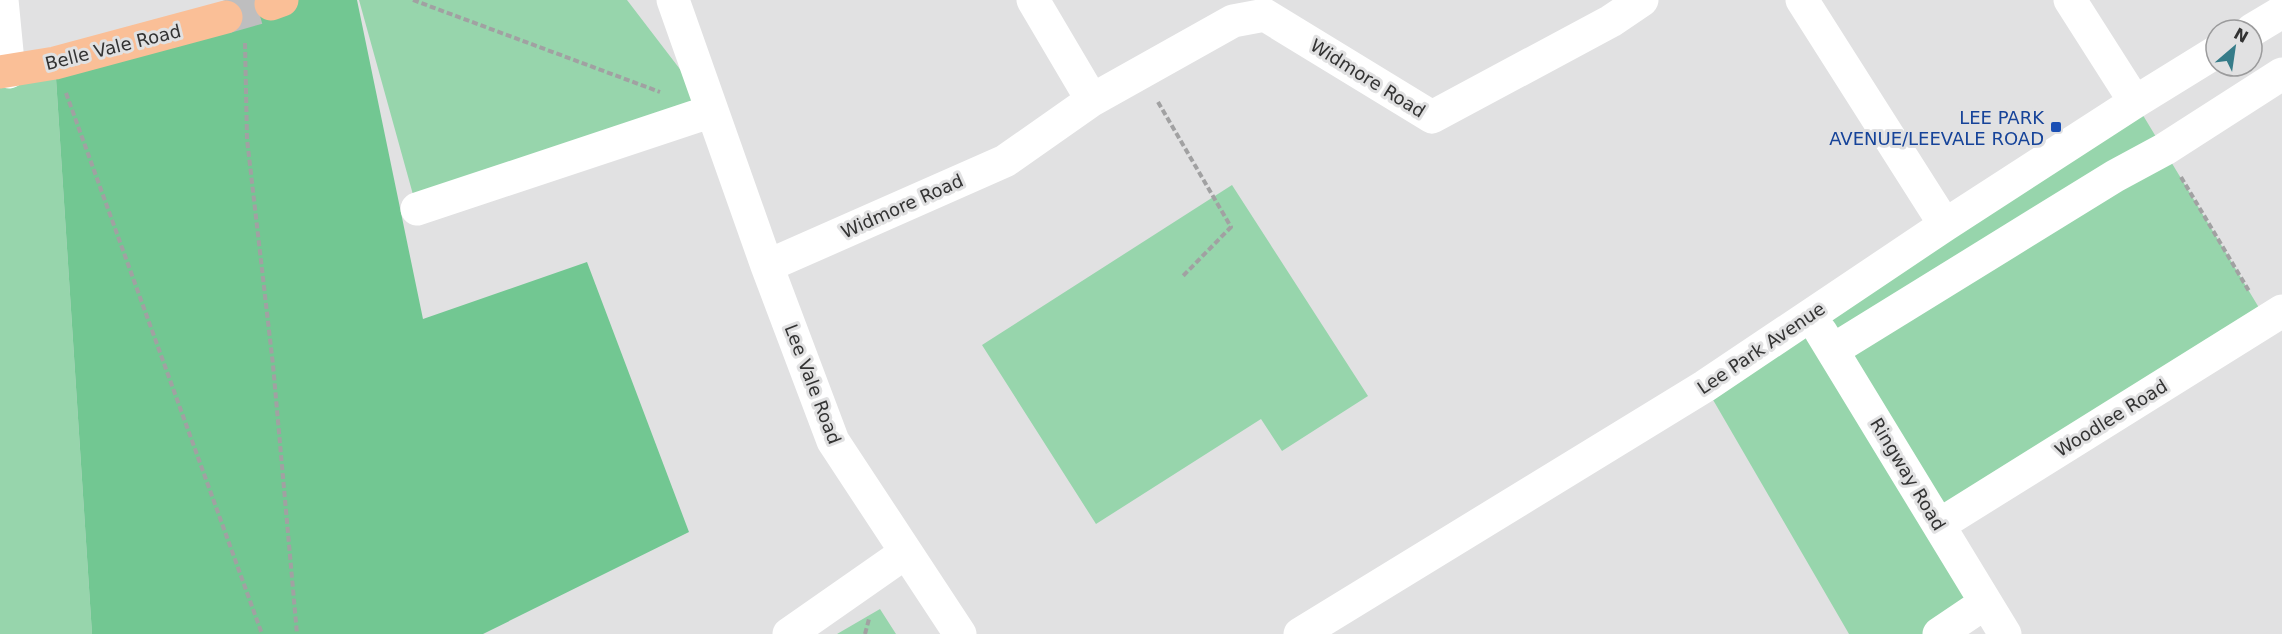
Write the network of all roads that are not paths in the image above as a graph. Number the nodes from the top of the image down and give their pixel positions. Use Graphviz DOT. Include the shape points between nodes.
graph roads {
  1 [pos="2,0"];
  2 [pos="673,0"];
  3 [pos="1033,0"];
  4 [pos="1642,0"];
  5 [pos="1802,0"];
  6 [pos="2070,0"];
  7 [pos="2282,12"];
  8 [pos="2264,23"];
  9 [pos="235,26"];
  10 [pos="2204,59"];
  11 [pos="4,72"];
  12 [pos="2282,74"];
  13 [pos="1092,100"];
  14 [pos="2135,102"];
  15 [pos="712,111"];
  16 [pos="2101,124"];
  17 [pos="2130,167"];
  18 [pos="417,209"];
  19 [pos="1945,225"];
  20 [pos="767,266"];
  21 [pos="1811,315"];
  22 [pos="2274,316"];
  23 [pos="1833,350"];
  24 [pos="1940,525"];
  25 [pos="905,553"];
  26 [pos="1985,603"];
  27 [pos="789,634"];
  28 [pos="960,634"];
  29 [pos="1300,634"];
  30 [pos="1939,634"];
  31 [pos="2005,634"];
  1 -- 11 [label="street"];
  2 -- 15 [label="street, Lee Vale Road"];
  3 -- 13 [label="street"];
  4 -- 13 [label="street, Widmore Road" via="1611,21 1432,117 1265,15 1233,21"];
  5 -- 19 [label="street"];
  6 -- 14 [label="street"];
  7 -- 8 [label="street"];
  9 -- 11 [label="main road, Belle Vale Road"];
  10 -- 14 [label="street, Lee Park Avenue"];
  12 -- 17 [label="street"];
  13 -- 20 [label="street, Widmore Road" via="1005,161"];
  14 -- 16 [label="street, Lee Park Avenue"];
  15 -- 18 [label="street"];
  15 -- 20 [label="street, Lee Vale Road"];
  16 -- 17 [label="street"];
  16 -- 19 [label="street, Lee Park Avenue"];
  17 -- 23 [label="street"];
  19 -- 21 [label="street, Lee Park Avenue"];
  20 -- 25 [label="street, Lee Vale Road" via="833,441"];
  21 -- 23 [label="street, Ringway Road"];
  21 -- 29 [label="street, Lee Park Avenue" via="1705,386"];
  22 -- 24 [label="street, Woodlee Road"];
  23 -- 24 [label="street, Ringway Road"];
  24 -- 26 [label="street, Ringway Road"];
  25 -- 27 [label="street"];
  25 -- 28 [label="street, Lee Vale Road"];
  26 -- 30 [label="street"];
  26 -- 31 [label="street, Ringway Road"];
}
